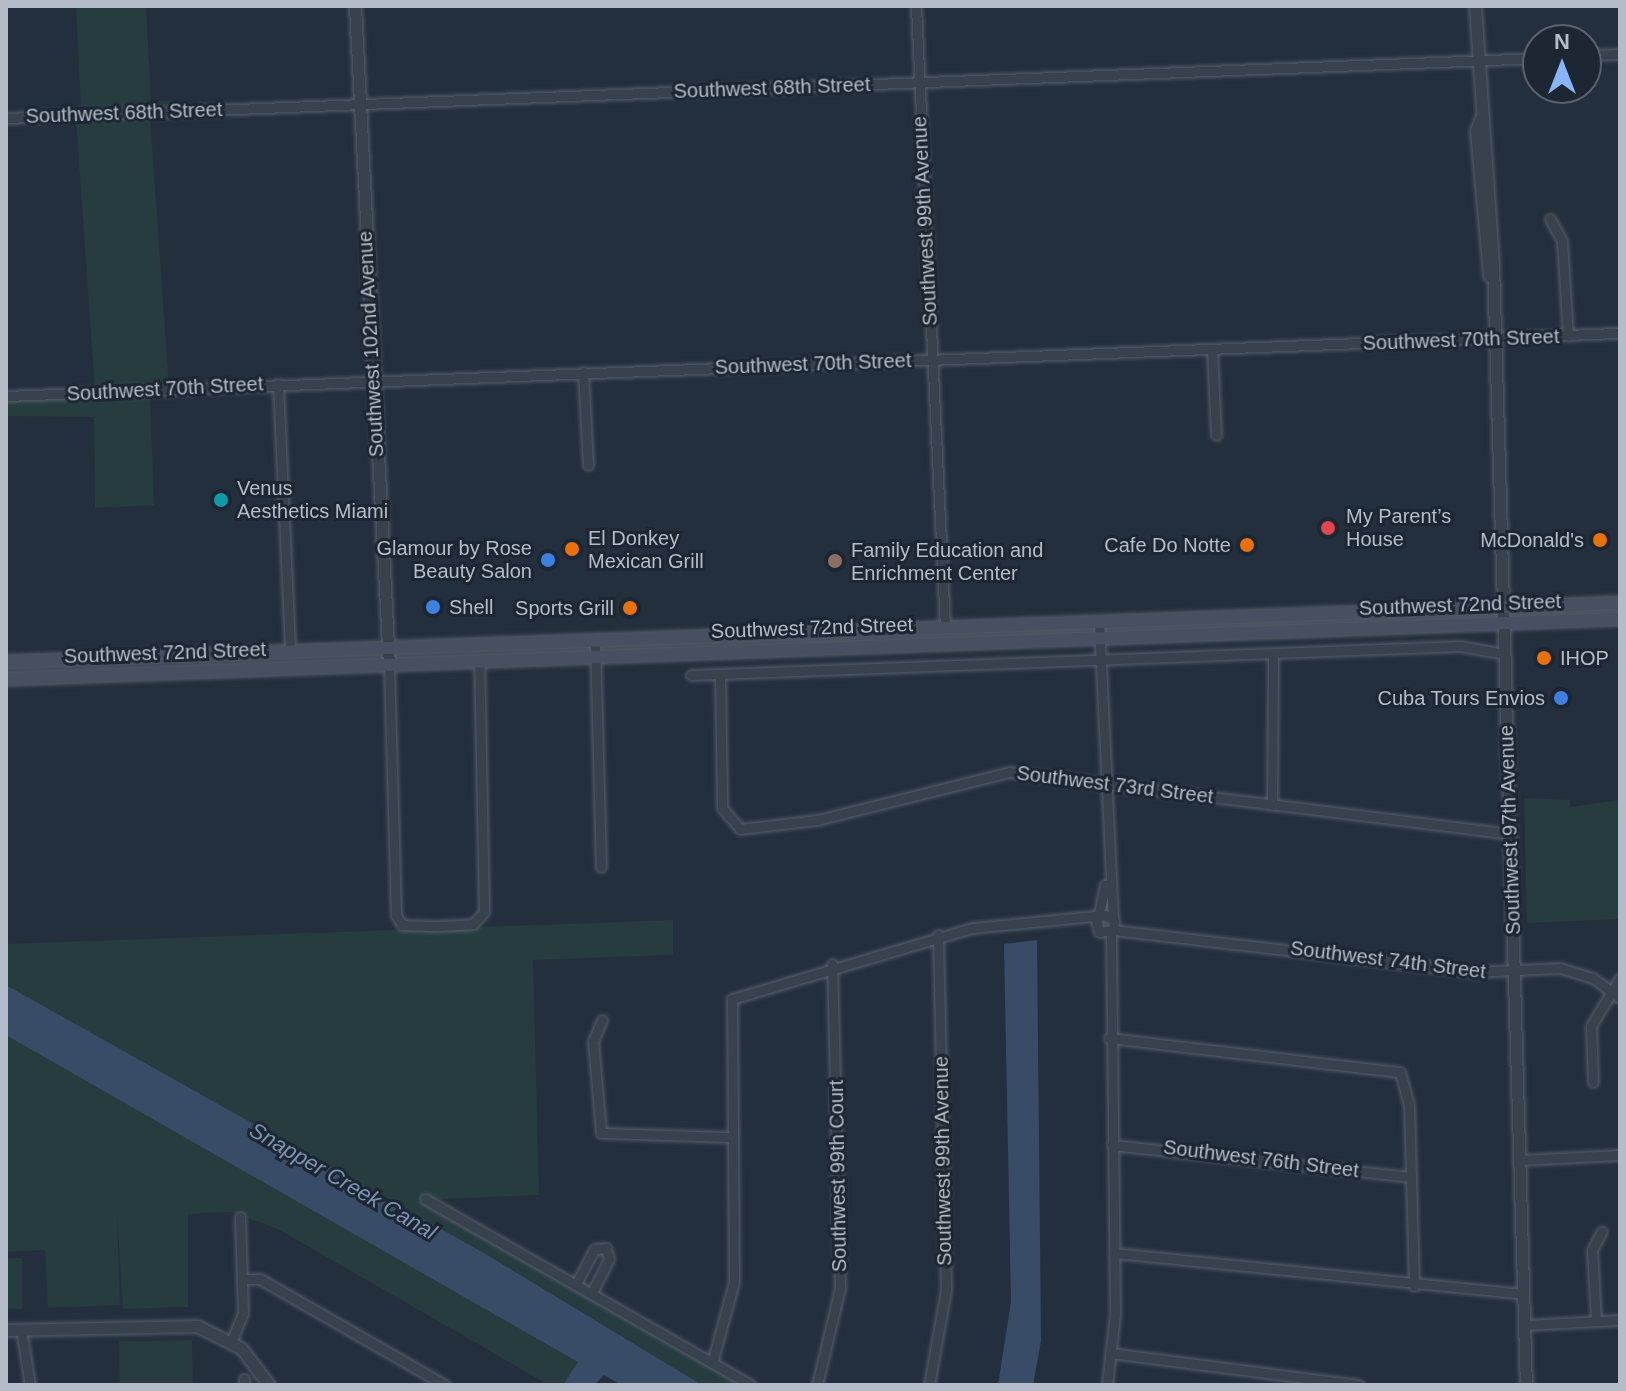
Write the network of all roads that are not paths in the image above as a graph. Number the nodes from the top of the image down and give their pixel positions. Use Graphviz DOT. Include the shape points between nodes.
graph roads {
  1 [pos="355,6"];
  2 [pos="916,6"];
  3 [pos="1475,6"];
  4 [pos="1522,59"];
  5 [pos="1478,60"];
  6 [pos="919,83"];
  7 [pos="360,104"];
  8 [pos="6,118"];
  9 [pos="1550,219"];
  10 [pos="1620,333"];
  11 [pos="1568,336"];
  12 [pos="1492,339"];
  13 [pos="1212,349"];
  14 [pos="932,360"];
  15 [pos="583,372"];
  16 [pos="372,380"];
  17 [pos="278,384"];
  18 [pos="6,396"];
  19 [pos="1216,435"];
  20 [pos="588,465"];
  21 [pos="1620,603"];
  22 [pos="1504,607"];
  23 [pos="1272,615"];
  24 [pos="1620,619"];
  25 [pos="1099,622"];
  26 [pos="1504,624"];
  27 [pos="945,627"];
  28 [pos="1273,631"];
  29 [pos="811,632"];
  30 [pos="720,636"];
  31 [pos="1099,639"];
  32 [pos="595,640"];
  33 [pos="945,643"];
  34 [pos="811,647"];
  35 [pos="387,648"];
  36 [pos="290,652"];
  37 [pos="721,652"];
  38 [pos="1273,653"];
  39 [pos="1505,654"];
  40 [pos="151,657"];
  41 [pos="595,657"];
  42 [pos="1100,660"];
  43 [pos="6,662"];
  44 [pos="479,662"];
  45 [pos="389,665"];
  46 [pos="720,674"];
  47 [pos="122,675"];
  48 [pos="691,675"];
  49 [pos="6,679"];
  50 [pos="1102,782"];
  51 [pos="1272,805"];
  52 [pos="1511,834"];
  53 [pos="601,867"];
  54 [pos="1105,885"];
  55 [pos="1097,925"];
  56 [pos="1113,925"];
  57 [pos="938,935"];
  58 [pos="1107,961"];
  59 [pos="832,964"];
  60 [pos="1514,969"];
  61 [pos="1620,978"];
  62 [pos="1610,988"];
  63 [pos="1620,998"];
  64 [pos="602,1020"];
  65 [pos="1109,1038"];
  66 [pos="1593,1082"];
  67 [pos="730,1137"];
  68 [pos="1112,1145"];
  69 [pos="1620,1155"];
  70 [pos="1520,1160"];
  71 [pos="1410,1177"];
  72 [pos="425,1199"];
  73 [pos="240,1217"];
  74 [pos="1602,1231"];
  75 [pos="1114,1253"];
  76 [pos="242,1279"];
  77 [pos="576,1284"];
  78 [pos="1414,1286"];
  79 [pos="592,1293"];
  80 [pos="1524,1294"];
  81 [pos="1620,1320"];
  82 [pos="1596,1321"];
  83 [pos="1525,1325"];
  84 [pos="21,1329"];
  85 [pos="6,1330"];
  86 [pos="232,1340"];
  87 [pos="1110,1353"];
  88 [pos="712,1363"];
  89 [pos="1105,1382"];
  90 [pos="1329,1383"];
  91 [pos="30,1385"];
  92 [pos="269,1385"];
  93 [pos="445,1385"];
  94 [pos="751,1385"];
  95 [pos="817,1385"];
  96 [pos="929,1385"];
  97 [pos="1359,1385"];
  98 [pos="1526,1385"];
  1 -- 7 [label="street, Southwest 102nd Avenue"];
  2 -- 6 [label="street, Southwest 99th Avenue"];
  3 -- 5 [label="street, Southwest 97th Avenue"];
  4 -- 5 [label="street, Southwest 68th Street"];
  5 -- 6 [label="street, Southwest 68th Street"];
  5 -- 12 [label="street, Southwest 97th Avenue"];
  6 -- 7 [label="street, Southwest 68th Street"];
  6 -- 14 [label="street, Southwest 99th Avenue"];
  7 -- 8 [label="street, Southwest 68th Street"];
  7 -- 16 [label="street, Southwest 102nd Avenue"];
  9 -- 11 [label="street" via="1562,241"];
  10 -- 11 [label="street, Southwest 70th Street"];
  11 -- 12 [label="street, Southwest 70th Street"];
  12 -- 13 [label="street, Southwest 70th Street"];
  12 -- 22 [label="street, Southwest 97th Avenue"];
  13 -- 14 [label="street, Southwest 70th Street"];
  13 -- 19 [label="street"];
  14 -- 15 [label="street, Southwest 70th Street"];
  14 -- 27 [label="street, Southwest 99th Avenue"];
  15 -- 16 [label="street, Southwest 70th Street"];
  15 -- 20 [label="street"];
  16 -- 17 [label="street, Southwest 70th Street"];
  16 -- 35 [label="street, Southwest 102nd Avenue"];
  17 -- 18 [label="street, Southwest 70th Street"];
  17 -- 36 [label="street"];
  21 -- 22 [label="main road, Southwest 72nd Street"];
  22 -- 23 [label="main road, Southwest 72nd Street"];
  22 -- 26 [label="street, Southwest 97th Avenue"];
  23 -- 25 [label="main road, Southwest 72nd Street"];
  23 -- 28 [label="main road"];
  24 -- 26 [label="main road, Southwest 72nd Street"];
  25 -- 27 [label="main road, Southwest 72nd Street"];
  25 -- 31 [label="street"];
  26 -- 28 [label="main road, Southwest 72nd Street"];
  26 -- 39 [label="street, Southwest 97th Avenue"];
  27 -- 29 [label="main road, Southwest 72nd Street"];
  27 -- 33 [label="main road"];
  28 -- 31 [label="main road, Southwest 72nd Street"];
  29 -- 30 [label="main road, Southwest 72nd Street"];
  29 -- 34 [label="main road"];
  30 -- 32 [label="main road, Southwest 72nd Street"];
  30 -- 37 [label="main road"];
  31 -- 33 [label="main road, Southwest 72nd Street"];
  31 -- 42 [label="street"];
  32 -- 35 [label="main road, Southwest 72nd Street"];
  32 -- 41 [label="street"];
  33 -- 34 [label="main road, Southwest 72nd Street"];
  34 -- 37 [label="main road, Southwest 72nd Street"];
  35 -- 36 [label="main road, Southwest 72nd Street"];
  35 -- 45 [label="street, Southwest 102nd Avenue"];
  36 -- 40 [label="main road, Southwest 72nd Street"];
  37 -- 41 [label="main road, Southwest 72nd Street"];
  38 -- 39 [label="street, Southwest 72nd Street" via="1460,646"];
  38 -- 42 [label="street, Southwest 72nd Street"];
  38 -- 51 [label="street"];
  39 -- 52 [label="street, Southwest 97th Avenue"];
  40 -- 43 [label="main road, Southwest 72nd Street"];
  40 -- 47 [label="main road"];
  41 -- 44 [label="main road, Southwest 72nd Street"];
  41 -- 53 [label="street"];
  42 -- 46 [label="street, Southwest 72nd Street"];
  42 -- 50 [label="street"];
  44 -- 45 [label="main road, Southwest 72nd Street"];
  44 -- 45 [label="street, Southwest 102nd Avenue" via="482,919 424,926 398,921"];
  45 -- 47 [label="main road, Southwest 72nd Street"];
  46 -- 48 [label="street, Southwest 72nd Street"];
  46 -- 50 [label="street, Southwest 73rd Street" via="727,821 748,829 796,824 998,772"];
  47 -- 49 [label="main road, Southwest 72nd Street"];
  50 -- 51 [label="street, Southwest 73rd Street"];
  50 -- 54 [label="street"];
  51 -- 52 [label="street, Southwest 73rd Street"];
  52 -- 60 [label="street, Southwest 97th Avenue"];
  54 -- 55 [label="street"];
  54 -- 56 [label="street"];
  55 -- 56 [label="street"];
  55 -- 56 [label="street"];
  55 -- 57 [label="street" via="1066,922"];
  55 -- 58 [label="street"];
  56 -- 58 [label="street"];
  56 -- 60 [label="street, Southwest 74th Street" via="1474,972"];
  57 -- 59 [label="street"];
  57 -- 96 [label="street, Southwest 99th Avenue" via="946,1282"];
  58 -- 65 [label="street"];
  59 -- 67 [label="street" via="732,999"];
  59 -- 95 [label="street, Southwest 99th Court" via="840,1288"];
  60 -- 62 [label="street, Southwest 74th Street" via="1560,968"];
  60 -- 70 [label="street, Southwest 97th Avenue"];
  61 -- 62 [label="street"];
  62 -- 63 [label="street"];
  62 -- 66 [label="street" via="1590,1030"];
  64 -- 67 [label="street" via="593,1041 593,1080 594,1116 604,1136"];
  65 -- 68 [label="street"];
  65 -- 71 [label="street" via="1400,1072 1408,1097"];
  67 -- 88 [label="street" via="733,1292"];
  68 -- 71 [label="street, Southwest 76th Street"];
  68 -- 75 [label="street"];
  69 -- 70 [label="street"];
  70 -- 80 [label="street, Southwest 97th Avenue"];
  71 -- 78 [label="street"];
  72 -- 77 [label="street"];
  73 -- 76 [label="street"];
  74 -- 82 [label="street" via="1592,1250"];
  75 -- 78 [label="street" via="1191,1256"];
  75 -- 87 [label="street"];
  76 -- 86 [label="street" via="242,1319"];
  76 -- 93 [label="street" via="260,1279"];
  77 -- 79 [label="street"];
  77 -- 79 [label="street" via="595,1249 606,1248 609,1259"];
  78 -- 80 [label="street"];
  79 -- 88 [label="street"];
  80 -- 83 [label="street, Southwest 97th Avenue"];
  81 -- 82 [label="street"];
  82 -- 83 [label="street"];
  83 -- 98 [label="street, Southwest 97th Avenue"];
  84 -- 85 [label="street"];
  84 -- 86 [label="street" via="180,1324"];
  84 -- 91 [label="street"];
  86 -- 92 [label="street"];
  87 -- 89 [label="street"];
  87 -- 90 [label="street"];
  88 -- 94 [label="street"];
  90 -- 97 [label="street"];
}
